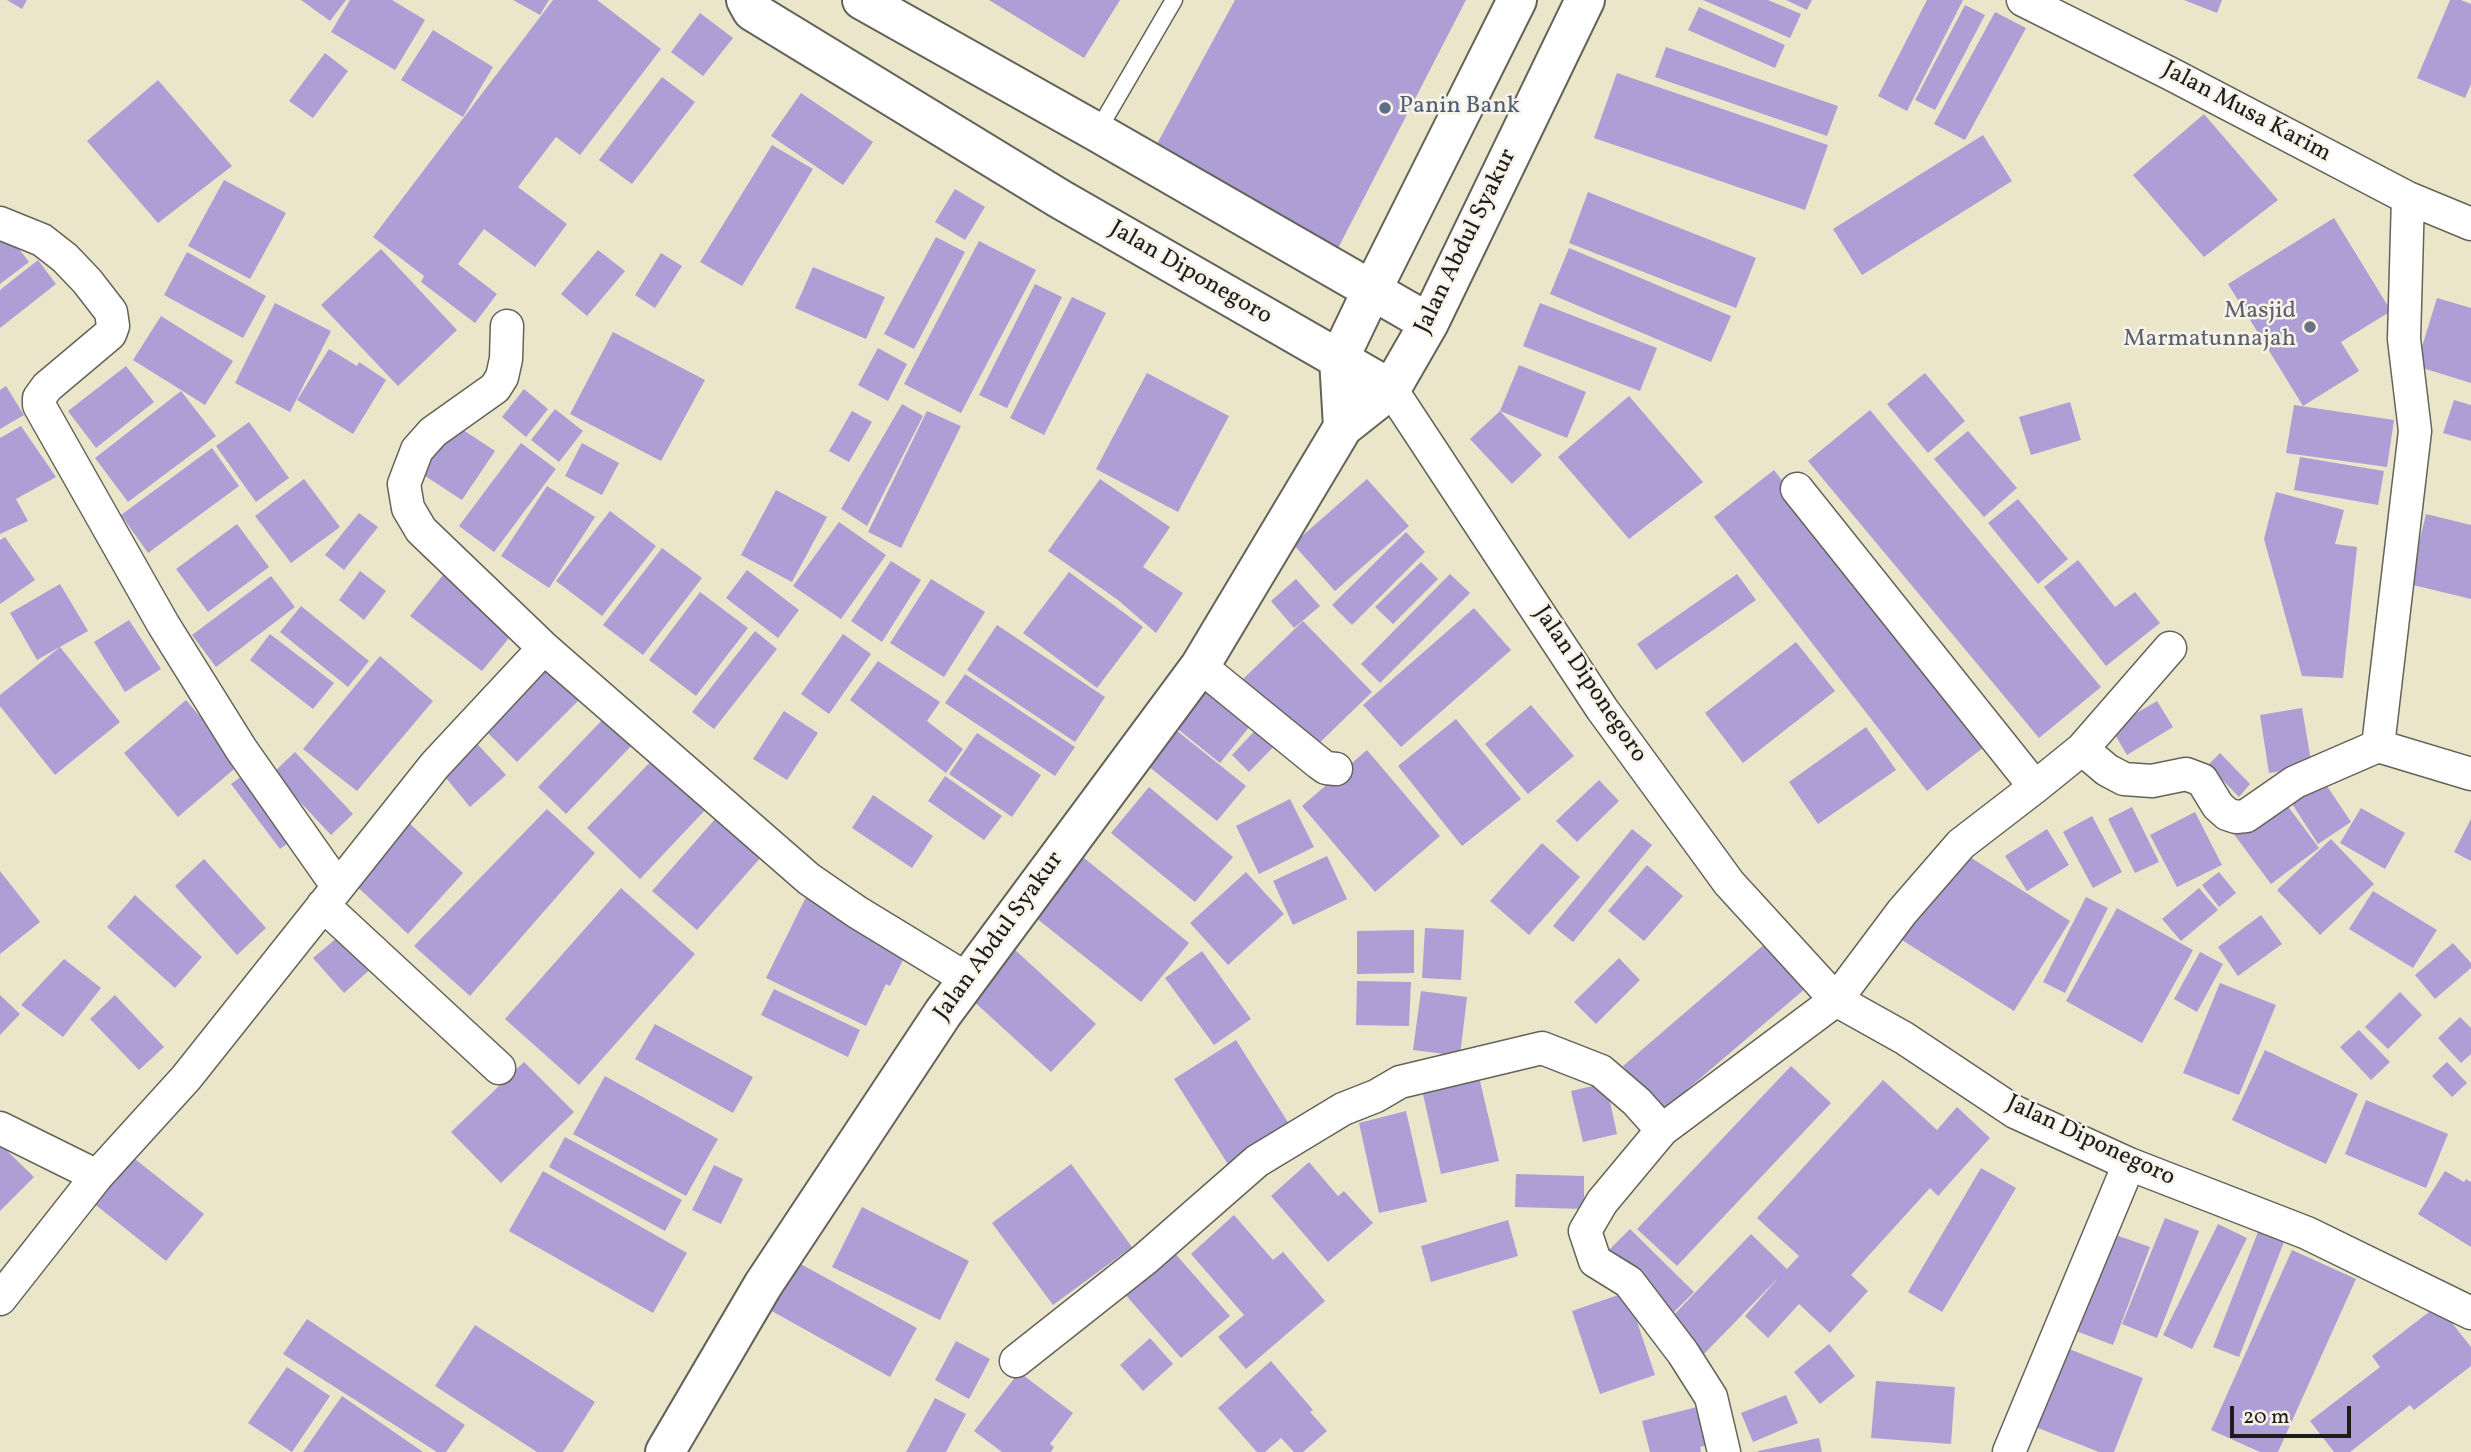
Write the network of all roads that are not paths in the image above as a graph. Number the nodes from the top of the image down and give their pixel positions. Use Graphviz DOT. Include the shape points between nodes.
graph roads {
  1 [pos="746,0"];
  2 [pos="862,0"];
  3 [pos="1174,0"];
  4 [pos="1517,0"];
  5 [pos="1585,0"];
  6 [pos="2022,0"];
  7 [pos="1097,132"];
  8 [pos="2408,198"];
  9 [pos="0,223"];
  10 [pos="2471,223"];
  11 [pos="1372,290"];
  12 [pos="1429,323"];
  13 [pos="507,326"];
  14 [pos="1339,359"];
  15 [pos="1391,390"];
  16 [pos="1343,427"];
  17 [pos="1797,489"];
  18 [pos="544,648"];
  19 [pos="2170,648"];
  20 [pos="1200,666"];
  21 [pos="2378,746"];
  22 [pos="2082,749"];
  23 [pos="1336,769"];
  24 [pos="2471,774"];
  25 [pos="2035,787"];
  26 [pos="331,896"];
  27 [pos="967,979"];
  28 [pos="1836,1000"];
  29 [pos="499,1068"];
  30 [pos="0,1128"];
  31 [pos="1662,1130"];
  32 [pos="2129,1164"];
  33 [pos="97,1176"];
  34 [pos="0,1299"];
  35 [pos="2471,1313"];
  36 [pos="1016,1361"];
  37 [pos="665,1452"];
  38 [pos="1724,1452"];
  39 [pos="2009,1452"];
  1 -- 14 [label="street, Jalan Diponegoro" via="752,11 1048,192"];
  2 -- 7 [label="street"];
  3 -- 7 [label="lane"];
  4 -- 11 [label="street"];
  5 -- 12 [label="street, Jalan Abdul Syakur"];
  6 -- 8 [label="street, Jalan Musa Karim"];
  7 -- 11 [label="street"];
  8 -- 10 [label="street, Jalan Musa Karim"];
  8 -- 21 [label="street" via="2404,339 2415,430"];
  9 -- 26 [label="street" via="42,240 65,258 111,312 110,334 47,387 38,405 170,635"];
  11 -- 12 [label="street"];
  11 -- 14 [label="street"];
  12 -- 15 [label="street, Jalan Abdul Syakur"];
  13 -- 18 [label="street" via="506,359 495,388 433,432 416,450 404,484 408,508 421,530"];
  14 -- 15 [label="street, Jalan Diponegoro"];
  14 -- 16 [label="street"];
  15 -- 16 [label="street, Jalan Abdul Syakur"];
  15 -- 28 [label="street, Jalan Diponegoro" via="1602,709 1728,883"];
  16 -- 20 [label="street, Jalan Abdul Syakur"];
  17 -- 25 [label="street"];
  18 -- 26 [label="street" via="435,765"];
  18 -- 27 [label="street" via="809,879"];
  19 -- 22 [label="street"];
  20 -- 23 [label="street" via="1319,763"];
  20 -- 27 [label="street, Jalan Abdul Syakur"];
  21 -- 22 [label="street" via="2295,782 2246,816 2236,817 2218,806 2202,780 2186,774 2124,779"];
  21 -- 24 [label="street"];
  22 -- 25 [label="street"];
  25 -- 28 [label="street" via="1943,863"];
  26 -- 29 [label="street"];
  26 -- 33 [label="street" via="186,1078"];
  27 -- 37 [label="street, Jalan Abdul Syakur" via="763,1285"];
  28 -- 31 [label="street"];
  28 -- 32 [label="street, Jalan Diponegoro" via="1905,1038 2015,1112"];
  30 -- 33 [label="street"];
  31 -- 36 [label="street" via="1601,1072 1542,1048 1400,1083 1343,1109 1257,1161 1145,1259"];
  31 -- 38 [label="street" via="1602,1202 1586,1231 1595,1261 1629,1282 1711,1397"];
  32 -- 35 [label="street, Jalan Diponegoro" via="2306,1233"];
  32 -- 39 [label="street"];
  33 -- 34 [label="street"];
}
